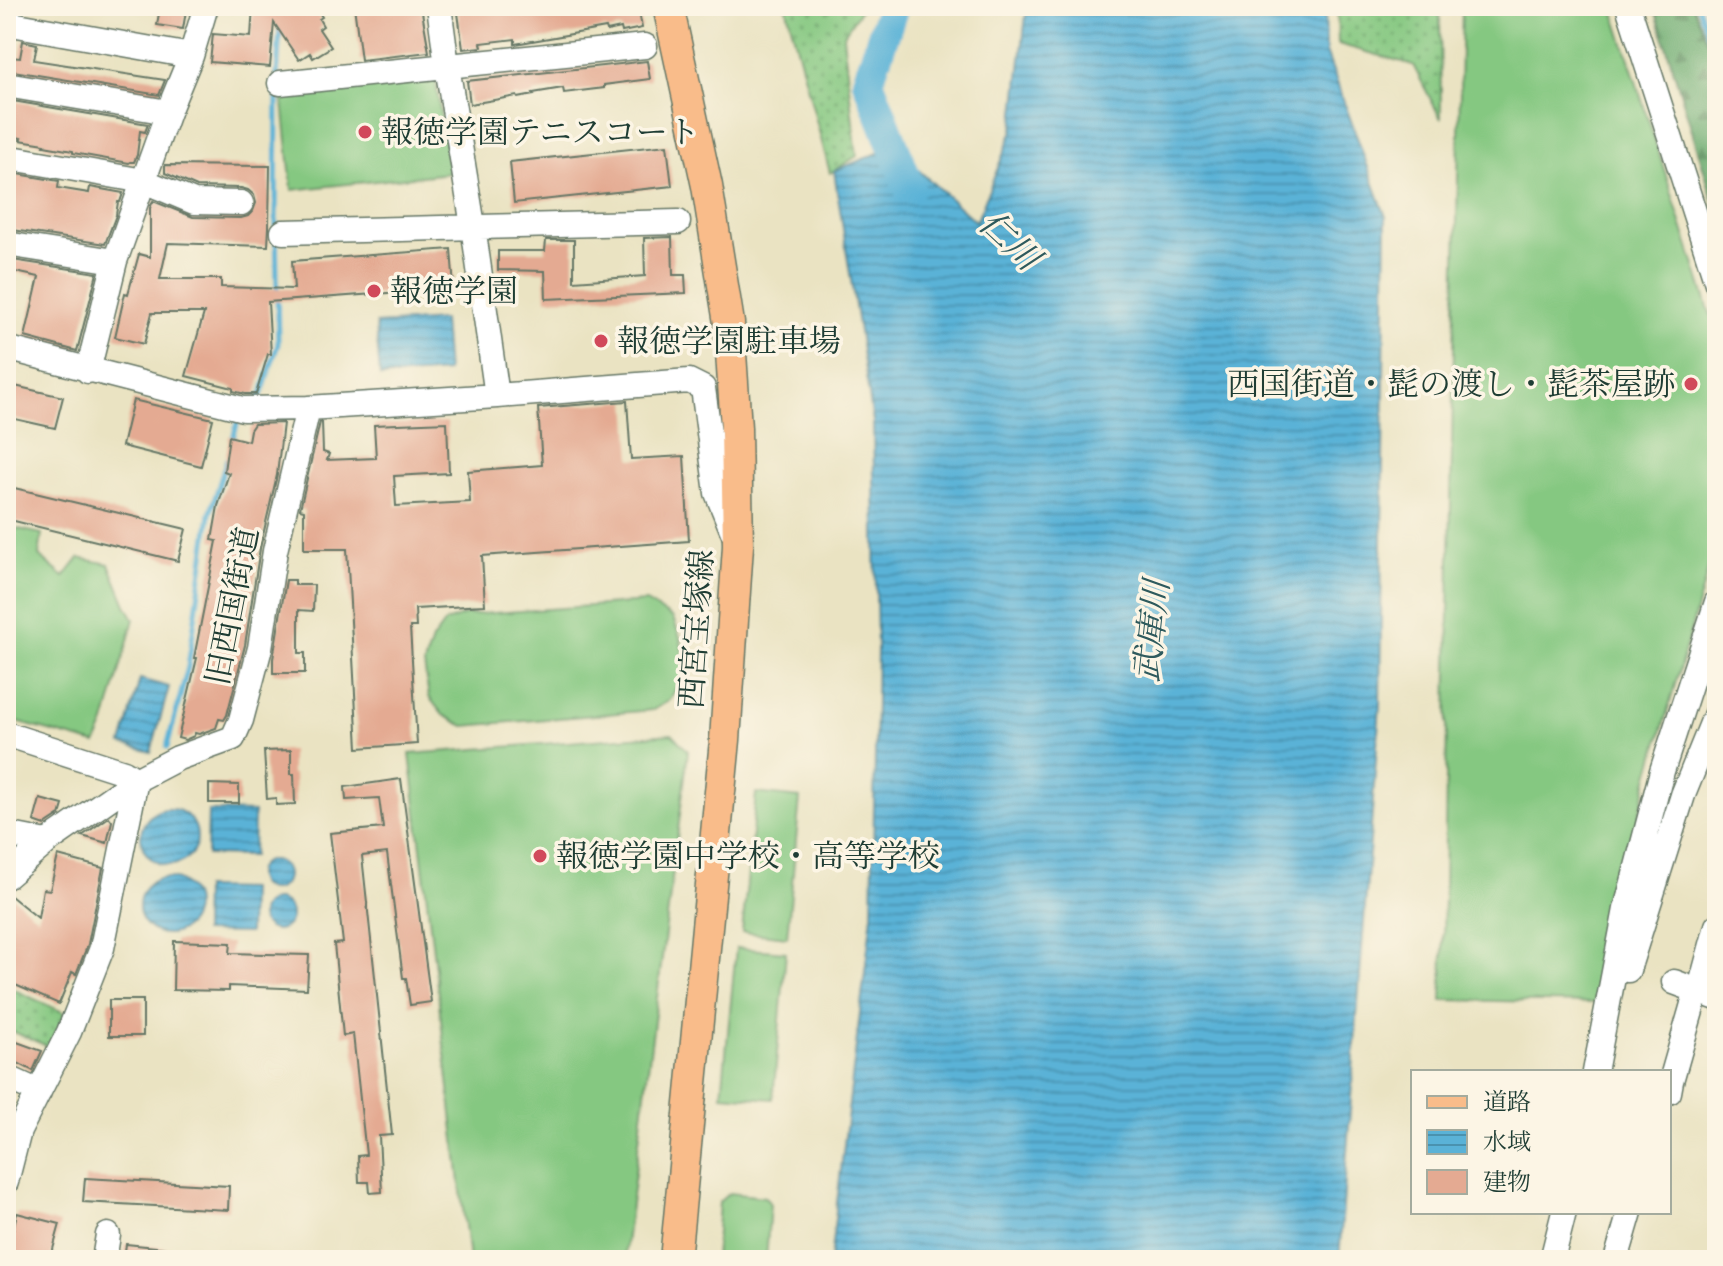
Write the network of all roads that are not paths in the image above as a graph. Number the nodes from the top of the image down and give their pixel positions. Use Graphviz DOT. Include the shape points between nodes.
graph roads {
  1 [pos="206,6"];
  2 [pos="439,6"];
  3 [pos="668,6"];
  4 [pos="1628,6"];
  5 [pos="6,23"];
  6 [pos="645,46"];
  7 [pos="191,56"];
  8 [pos="447,66"];
  9 [pos="280,83"];
  10 [pos="6,85"];
  11 [pos="168,112"];
  12 [pos="6,157"];
  13 [pos="144,181"];
  14 [pos="241,203"];
  15 [pos="678,222"];
  16 [pos="473,226"];
  17 [pos="283,232"];
  18 [pos="6,244"];
  19 [pos="115,261"];
  20 [pos="1717,283"];
  21 [pos="6,348"];
  22 [pos="88,371"];
  23 [pos="497,396"];
  24 [pos="308,408"];
  25 [pos="738,546"];
  26 [pos="1717,602"];
  27 [pos="1717,711"];
  28 [pos="6,734"];
  29 [pos="136,780"];
  30 [pos="6,834"];
  31 [pos="47,842"];
  32 [pos="6,877"];
  33 [pos="1717,926"];
  34 [pos="1695,990"];
  35 [pos="1601,1041"];
  36 [pos="1595,1070"];
  37 [pos="6,1077"];
  38 [pos="1671,1081"];
  39 [pos="39,1092"];
  40 [pos="13,1129"];
  41 [pos="6,1182"];
  42 [pos="1564,1214"];
  43 [pos="1629,1214"];
  44 [pos="108,1235"];
  45 [pos="104,1260"];
  46 [pos="675,1260"];
  47 [pos="1552,1260"];
  48 [pos="1616,1260"];
  1 -- 7 [label="street"];
  2 -- 8 [label="street"];
  3 -- 25 [label="main road, 西宮宝塚線" via="707,186 729,323"];
  4 -- 20 [label="street"];
  5 -- 7 [label="street"];
  6 -- 8 [label="street"];
  7 -- 11 [label="street"];
  8 -- 9 [label="street"];
  8 -- 16 [label="street"];
  10 -- 11 [label="street"];
  11 -- 13 [label="street"];
  12 -- 13 [label="street"];
  13 -- 14 [label="street" via="194,202"];
  13 -- 19 [label="street"];
  15 -- 16 [label="street"];
  16 -- 17 [label="street"];
  16 -- 23 [label="street"];
  18 -- 19 [label="street"];
  19 -- 22 [label="street"];
  21 -- 22 [label="street"];
  22 -- 24 [label="street" via="243,409"];
  23 -- 24 [label="street"];
  23 -- 25 [label="street" via="689,381 703,388 717,493"];
  24 -- 29 [label="street, 旧西国街道" via="275,551 260,648 233,738"];
  25 -- 46 [label="main road, 西宮宝塚線" via="725,740"];
  26 -- 35 [label="street" via="1662,771 1626,909"];
  27 -- 35 [label="street" via="1683,795"];
  28 -- 29 [label="street"];
  29 -- 31 [label="street, 旧西国街道"];
  29 -- 39 [label="street" via="102,948"];
  30 -- 31 [label="street"];
  31 -- 32 [label="street, 旧西国街道"];
  33 -- 34 [label="street" via="1701,985"];
  34 -- 38 [label="street"];
  35 -- 36 [label="street"];
  37 -- 39 [label="street"];
  39 -- 40 [label="street"];
  40 -- 41 [label="street"];
  42 -- 47 [label="street"];
  43 -- 48 [label="street"];
  44 -- 45 [label="street"];
}
